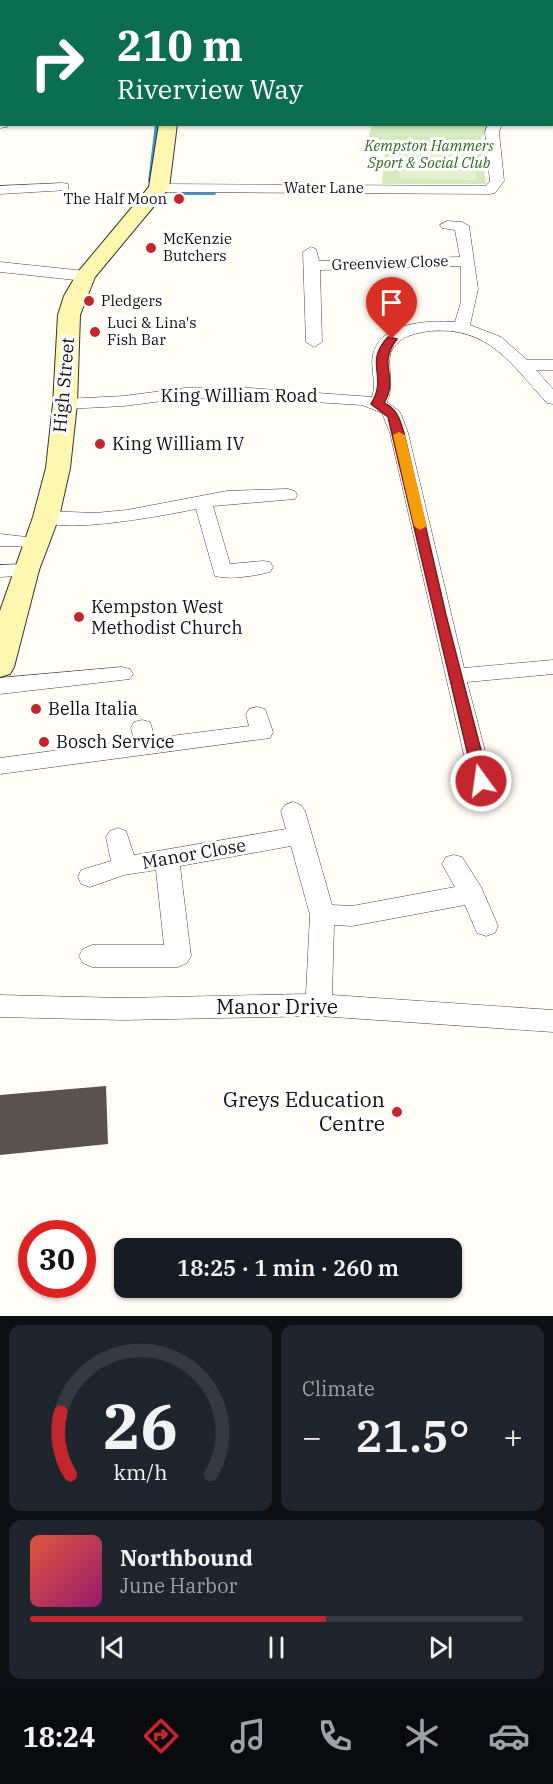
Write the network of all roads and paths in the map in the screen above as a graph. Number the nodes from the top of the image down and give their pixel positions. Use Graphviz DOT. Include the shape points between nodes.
graph roads {
  1 [pos="168,126"];
  2 [pos="494,126"];
  3 [pos="63,187"];
  4 [pos="159,188"];
  5 [pos="0,190"];
  6 [pos="447,225"];
  7 [pos="468,262"];
  8 [pos="0,267"];
  9 [pos="85,276"];
  10 [pos="461,328"];
  11 [pos="314,342"];
  12 [pos="523,365"];
  13 [pos="553,365"];
  14 [pos="381,398"];
  15 [pos="553,399"];
  16 [pos="65,404"];
  17 [pos="288,495"];
  18 [pos="202,502"];
  19 [pos="46,517"];
  20 [pos="0,540"];
  21 [pos="37,543"];
  22 [pos="263,567"];
  23 [pos="26,570"];
  24 [pos="0,572"];
  25 [pos="0,667"];
  26 [pos="553,667"];
  27 [pos="122,675"];
  28 [pos="455,676"];
  29 [pos="0,686"];
  30 [pos="257,715"];
  31 [pos="0,765"];
  32 [pos="500,785"];
  33 [pos="293,811"];
  34 [pos="298,836"];
  35 [pos="118,837"];
  36 [pos="167,860"];
  37 [pos="454,864"];
  38 [pos="124,866"];
  39 [pos="90,877"];
  40 [pos="472,894"];
  41 [pos="322,915"];
  42 [pos="486,926"];
  43 [pos="92,956"];
  44 [pos="319,1005"];
  45 [pos="0,1006"];
  46 [pos="553,1021"];
  1 -- 4 [label="main road"];
  2 -- 4 [label="street, Water Lane" via="497,181 490,190"];
  3 -- 5 [label="street"];
  4 -- 9 [label="main road, High Street"];
  6 -- 7 [label="street" via="462,226"];
  7 -- 10 [label="street" via="472,297"];
  7 -- 11 [label="street, Greenview Close" via="312,259"];
  8 -- 9 [label="street"];
  9 -- 16 [label="main road, High Street" via="69,315"];
  10 -- 12 [label="street" via="495,340"];
  10 -- 14 [label="street" via="420,327 392,339 383,349 380,362 385,378"];
  12 -- 13 [label="street"];
  12 -- 15 [label="street"];
  14 -- 16 [label="street, King William Road" via="185,393"];
  14 -- 28 [label="street" via="396,425"];
  16 -- 19 [label="main road, High Street" via="58,468"];
  17 -- 18 [label="street"];
  18 -- 19 [label="street" via="127,516"];
  18 -- 22 [label="street" via="222,571"];
  19 -- 21 [label="main road, High Street"];
  20 -- 21 [label="street"];
  21 -- 23 [label="main road, High Street"];
  23 -- 24 [label="street"];
  23 -- 25 [label="main road, High Street"];
  26 -- 28 [label="street"];
  27 -- 29 [label="street"];
  28 -- 32 [label="street" via="481,781"];
  30 -- 31 [label="street" via="262,732 144,737"];
  33 -- 34 [label="street"];
  34 -- 36 [label="street, Manor Close"];
  34 -- 41 [label="street"];
  35 -- 38 [label="street"];
  36 -- 38 [label="street, Manor Close"];
  36 -- 43 [label="street" via="178,956"];
  37 -- 40 [label="street"];
  38 -- 39 [label="street, Manor Close"];
  40 -- 41 [label="street" via="352,916"];
  40 -- 42 [label="street"];
  41 -- 44 [label="street"];
  44 -- 45 [label="street, Manor Drive" via="123,1009"];
  44 -- 46 [label="street, Manor Drive"];
}
